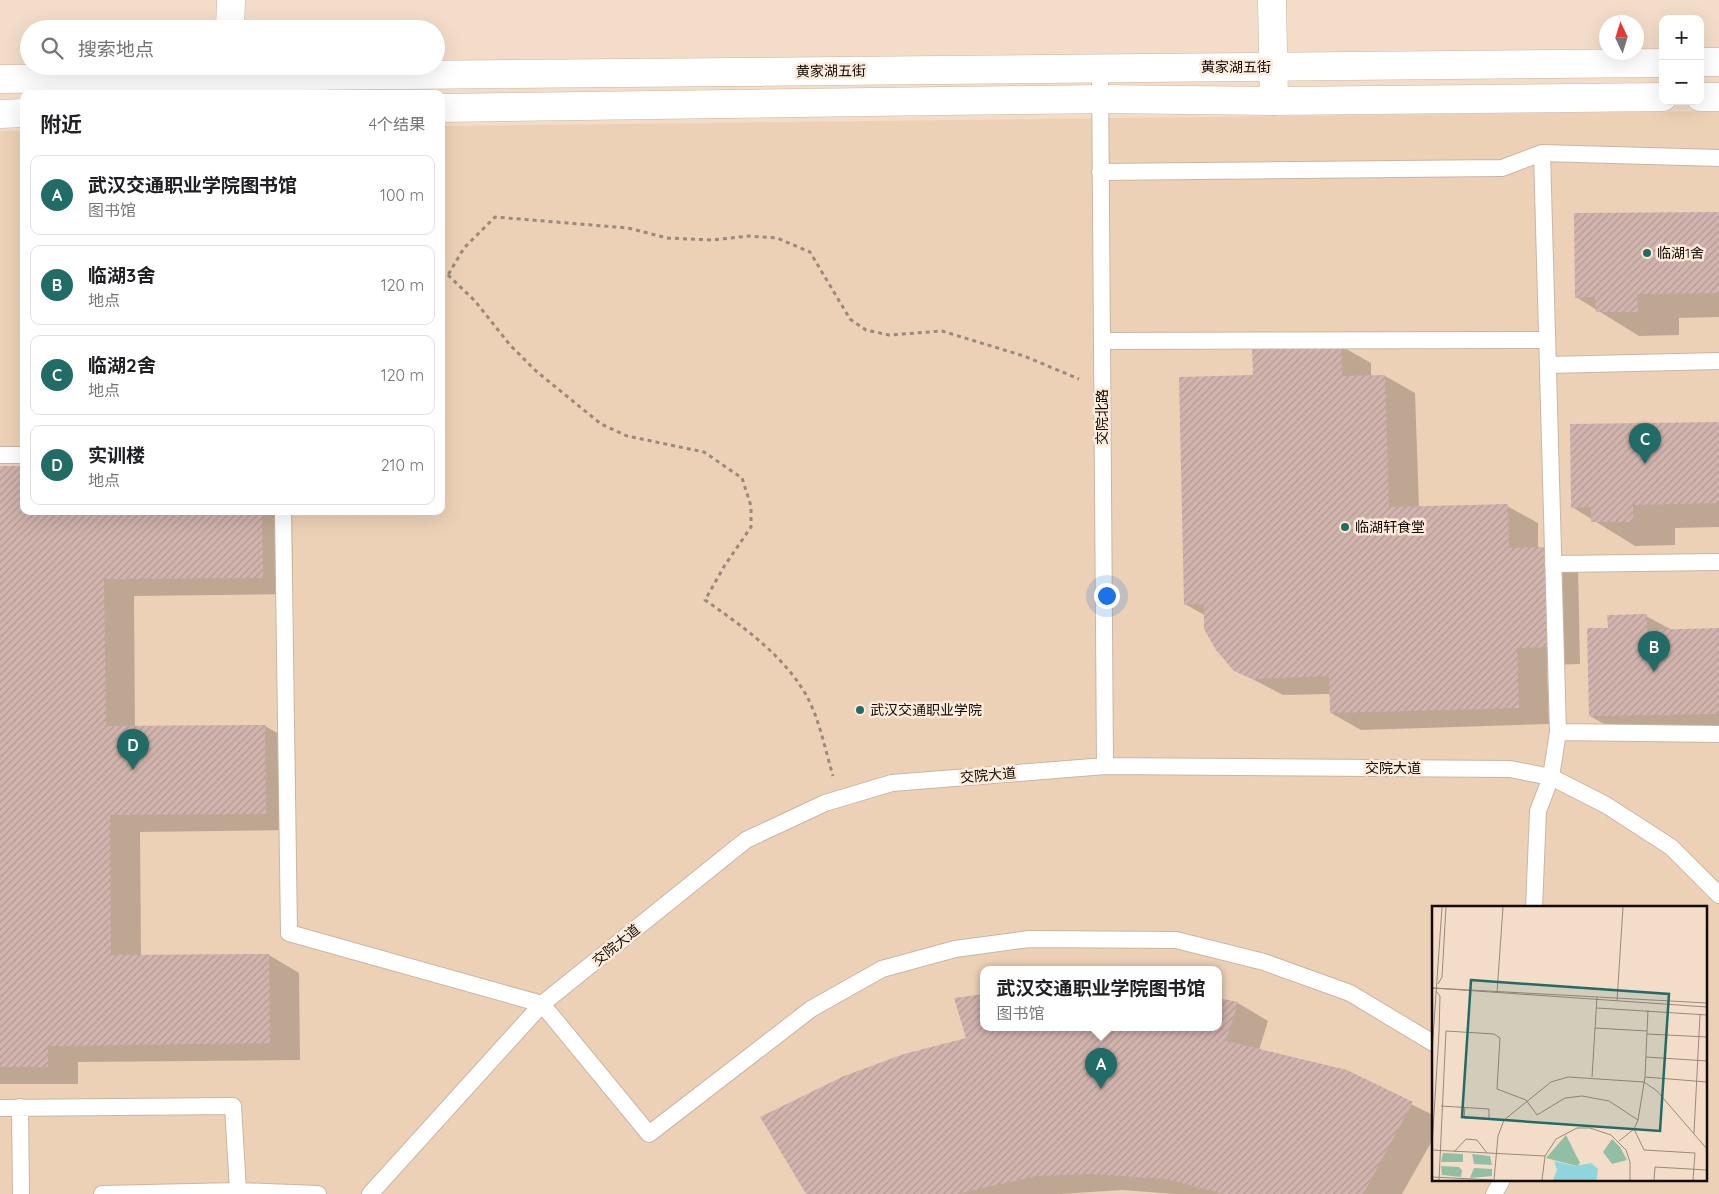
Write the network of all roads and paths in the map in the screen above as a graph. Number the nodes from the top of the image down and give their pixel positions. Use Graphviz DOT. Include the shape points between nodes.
graph roads {
  1 [pos="231,0"];
  2 [pos="1272,0"];
  3 [pos="230,20"];
  4 [pos="1704,62"];
  5 [pos="1719,62"];
  6 [pos="1659,63"];
  7 [pos="1273,67"];
  8 [pos="1100,68"];
  9 [pos="0,79"];
  10 [pos="229,79"];
  11 [pos="1659,97"];
  12 [pos="1704,97"];
  13 [pos="1719,97"];
  14 [pos="1099,99"];
  15 [pos="1274,101"];
  16 [pos="445,108"];
  17 [pos="0,114"];
  18 [pos="20,114"];
  19 [pos="1542,153"];
  20 [pos="1719,158"];
  21 [pos="1100,172"];
  22 [pos="445,275"];
  23 [pos="448,275"];
  24 [pos="1547,340"];
  25 [pos="1102,341"];
  26 [pos="1719,361"];
  27 [pos="1548,365"];
  28 [pos="1102,388"];
  29 [pos="0,455"];
  30 [pos="20,455"];
  31 [pos="283,515"];
  32 [pos="1719,562"];
  33 [pos="1553,564"];
  34 [pos="1558,732"];
  35 [pos="1719,734"];
  36 [pos="1105,766"];
  37 [pos="1551,777"];
  38 [pos="839,798"];
  39 [pos="1719,895"];
  40 [pos="1534,906"];
  41 [pos="542,1004"];
  42 [pos="1432,1042"];
  43 [pos="0,1108"];
  44 [pos="20,1108"];
  45 [pos="238,1191"];
  46 [pos="21,1194"];
  47 [pos="102,1194"];
  48 [pos="318,1194"];
  49 [pos="370,1194"];
  1 -- 3 [label="street"];
  2 -- 7 [label="street"];
  4 -- 5 [label="street"];
  6 -- 7 [label="street, 黄家湖五街"];
  7 -- 8 [label="street, 黄家湖五街"];
  7 -- 15 [label="street"];
  8 -- 10 [label="street, 黄家湖五街"];
  8 -- 14 [label="lane, 交院北路"];
  9 -- 10 [label="street, 黄家湖五街"];
  11 -- 15 [label="street"];
  12 -- 13 [label="street"];
  14 -- 15 [label="street"];
  14 -- 16 [label="street"];
  14 -- 21 [label="lane, 交院北路"];
  17 -- 18 [label="street"];
  19 -- 20 [label="lane"];
  19 -- 21 [label="lane" via="1502,168"];
  19 -- 24 [label="lane"];
  21 -- 25 [label="lane, 交院北路"];
  22 -- 23 [label="path"];
  23 -- 28 [label="path" via="464,248 495,217 628,228 667,238 777,238 810,252 850,319 866,330 889,335 942,331 1024,356"];
  23 -- 38 [label="path" via="536,371 601,424 627,436 704,452 742,478 751,506 751,527 705,600 752,633 786,668 805,694 819,726"];
  24 -- 25 [label="lane"];
  24 -- 27 [label="lane"];
  25 -- 28 [label="lane, 交院北路"];
  26 -- 27 [label="lane"];
  27 -- 33 [label="lane"];
  28 -- 36 [label="lane, 交院北路"];
  29 -- 30 [label="lane"];
  31 -- 41 [label="lane" via="288,934"];
  32 -- 33 [label="lane"];
  33 -- 34 [label="lane"];
  34 -- 35 [label="lane"];
  34 -- 37 [label="lane"];
  36 -- 37 [label="lane, 交院大道" via="1510,768"];
  36 -- 38 [label="lane, 交院大道" via="892,783"];
  37 -- 39 [label="lane, 交院大道" via="1606,805 1671,847"];
  37 -- 40 [label="lane" via="1538,811"];
  38 -- 41 [label="lane, 交院大道" via="746,840"];
  41 -- 42 [label="lane" via="649,1134 811,1009 882,969 954,949 1029,939 1176,940 1264,962 1350,993"];
  41 -- 49 [label="lane, 交院大道"];
  43 -- 44 [label="lane"];
  44 -- 45 [label="lane" via="233,1106"];
  44 -- 46 [label="lane"];
  45 -- 47 [label="lane"];
  45 -- 48 [label="lane"];
}
